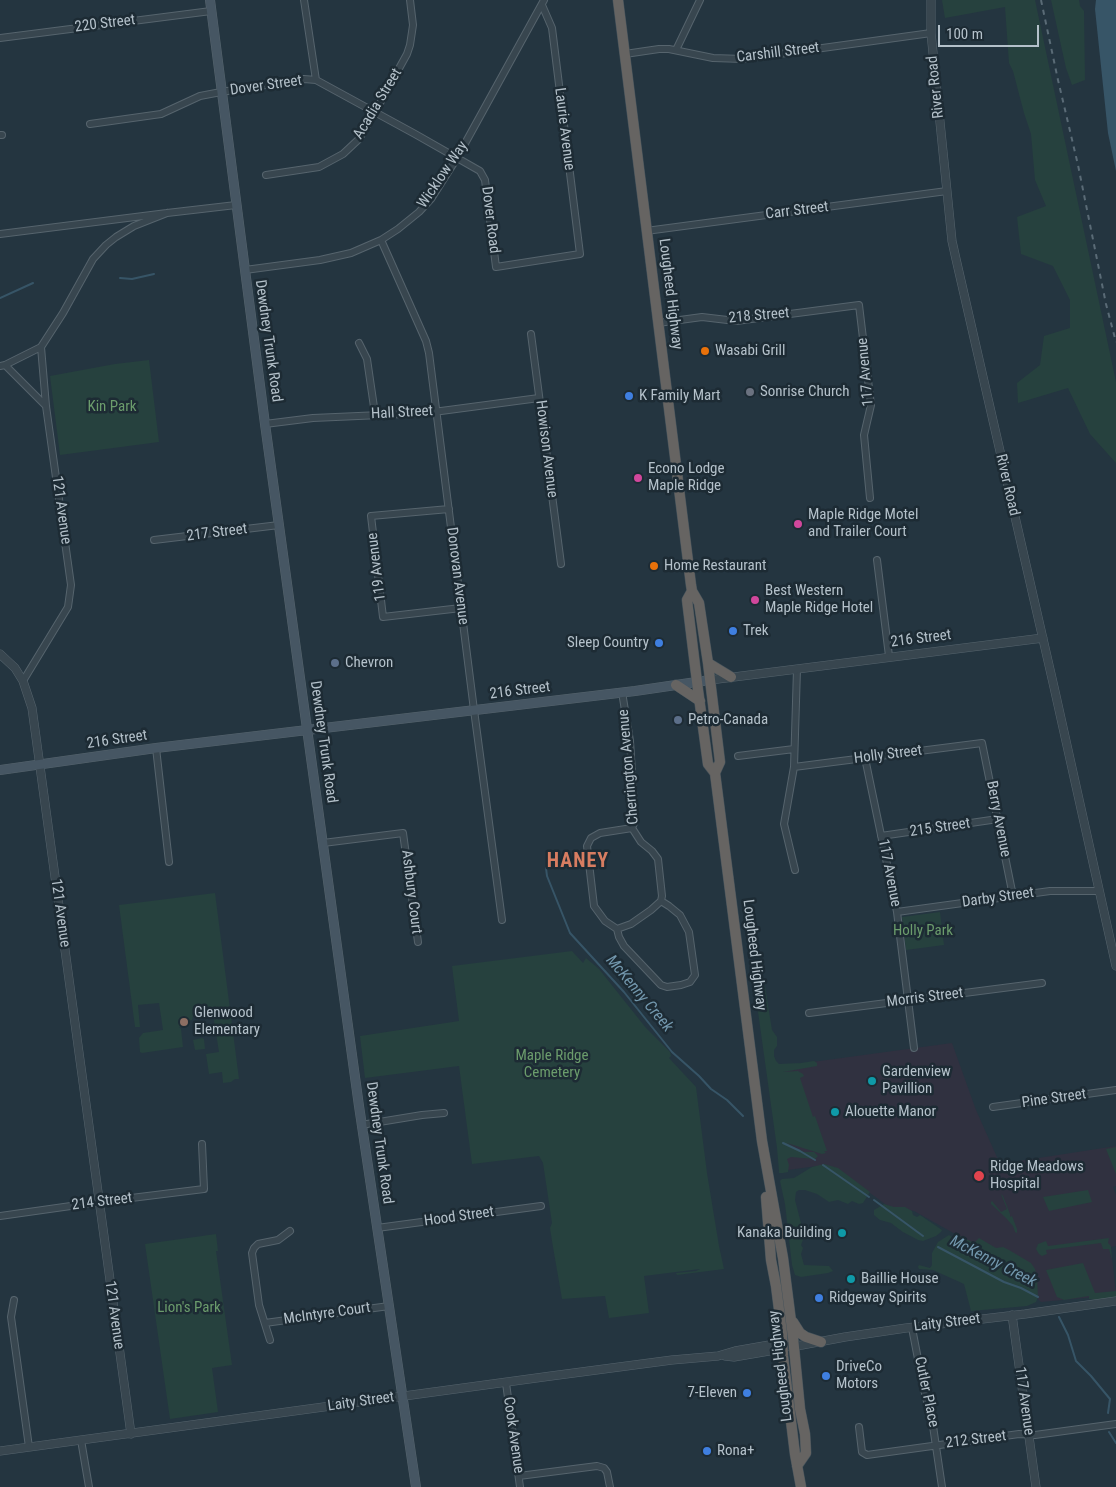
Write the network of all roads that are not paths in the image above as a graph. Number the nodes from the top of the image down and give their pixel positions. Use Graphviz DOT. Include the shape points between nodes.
graph roads {
  1 [pos="210,0"];
  2 [pos="304,0"];
  3 [pos="410,0"];
  4 [pos="618,0"];
  5 [pos="700,0"];
  6 [pos="931,0"];
  7 [pos="543,3"];
  8 [pos="211,11"];
  9 [pos="931,33"];
  10 [pos="0,38"];
  11 [pos="676,50"];
  12 [pos="624,54"];
  13 [pos="316,80"];
  14 [pos="221,92"];
  15 [pos="375,112"];
  16 [pos="90,124"];
  17 [pos="457,158"];
  18 [pos="266,175"];
  19 [pos="947,191"];
  20 [pos="236,205"];
  21 [pos="166,212"];
  22 [pos="646,231"];
  23 [pos="0,234"];
  24 [pos="381,240"];
  25 [pos="496,267"];
  26 [pos="245,270"];
  27 [pos="860,304"];
  28 [pos="658,322"];
  29 [pos="531,334"];
  30 [pos="359,343"];
  31 [pos="41,346"];
  32 [pos="2,366"];
  33 [pos="539,398"];
  34 [pos="46,406"];
  35 [pos="436,411"];
  36 [pos="375,414"];
  37 [pos="266,424"];
  38 [pos="870,498"];
  39 [pos="449,509"];
  40 [pos="280,525"];
  41 [pos="154,540"];
  42 [pos="877,560"];
  43 [pos="561,564"];
  44 [pos="692,591"];
  45 [pos="461,608"];
  46 [pos="1042,638"];
  47 [pos="0,654"];
  48 [pos="889,656"];
  49 [pos="708,663"];
  50 [pos="797,669"];
  51 [pos="731,677"];
  52 [pos="710,680"];
  53 [pos="23,681"];
  54 [pos="697,682"];
  55 [pos="676,685"];
  56 [pos="622,692"];
  57 [pos="700,700"];
  58 [pos="474,710"];
  59 [pos="308,729"];
  60 [pos="982,743"];
  61 [pos="156,748"];
  62 [pos="794,749"];
  63 [pos="738,756"];
  64 [pos="865,758"];
  65 [pos="41,765"];
  66 [pos="794,767"];
  67 [pos="0,770"];
  68 [pos="715,773"];
  69 [pos="998,820"];
  70 [pos="632,828"];
  71 [pos="882,836"];
  72 [pos="323,843"];
  73 [pos="169,862"];
  74 [pos="795,870"];
  75 [pos="1099,890"];
  76 [pos="1013,896"];
  77 [pos="661,901"];
  78 [pos="897,912"];
  79 [pos="502,920"];
  80 [pos="617,930"];
  81 [pos="418,942"];
  82 [pos="1116,966"];
  83 [pos="1042,983"];
  84 [pos="908,1000"];
  85 [pos="809,1013"];
  86 [pos="914,1048"];
  87 [pos="1116,1090"];
  88 [pos="993,1107"];
  89 [pos="444,1113"];
  90 [pos="362,1125"];
  91 [pos="762,1141"];
  92 [pos="202,1144"];
  93 [pos="99,1202"];
  94 [pos="541,1206"];
  95 [pos="0,1216"];
  96 [pos="377,1228"];
  97 [pos="290,1231"];
  98 [pos="14,1300"];
  99 [pos="1116,1301"];
  100 [pos="389,1306"];
  101 [pos="1012,1315"];
  102 [pos="790,1318"];
  103 [pos="265,1323"];
  104 [pos="912,1328"];
  105 [pos="270,1340"];
  106 [pos="821,1342"];
  107 [pos="785,1346"];
  108 [pos="506,1382"];
  109 [pos="403,1397"];
  110 [pos="1116,1424"];
  111 [pos="859,1427"];
  112 [pos="131,1434"];
  113 [pos="1028,1434"];
  114 [pos="81,1440"];
  115 [pos="936,1445"];
  116 [pos="29,1448"];
  117 [pos="0,1451"];
  118 [pos="519,1476"];
  119 [pos="89,1487"];
  120 [pos="416,1487"];
  121 [pos="520,1487"];
  122 [pos="610,1487"];
  123 [pos="801,1487"];
  124 [pos="942,1487"];
  125 [pos="1036,1487"];
  1 -- 8 [label="main road, Dewdney Trunk Road"];
  2 -- 13 [label="street"];
  3 -- 15 [label="street, Acadia Street" via="413,24 410,45"];
  4 -- 12 [label="highway, Lougheed Highway"];
  5 -- 11 [label="street"];
  6 -- 9 [label="street, River Road"];
  7 -- 17 [label="street, Wicklow Way"];
  7 -- 25 [label="street, Laurie Avenue" via="552,28 580,254"];
  8 -- 10 [label="street, 220 Street"];
  8 -- 14 [label="main road, Dewdney Trunk Road"];
  9 -- 11 [label="street, Carshill Street" via="743,59 713,58"];
  9 -- 19 [label="street, River Road"];
  11 -- 12 [label="street, Carshill Street"];
  12 -- 22 [label="highway, Lougheed Highway"];
  13 -- 14 [label="street, Dover Street"];
  13 -- 15 [label="street, Dover Street"];
  14 -- 16 [label="street, Dover Street" via="200,96 161,114"];
  14 -- 20 [label="main road, Dewdney Trunk Road"];
  15 -- 17 [label="street, Dover Street"];
  15 -- 18 [label="street, Acadia Street" via="359,139 335,160 319,167"];
  17 -- 24 [label="street, Wicklow Way" via="426,205"];
  17 -- 25 [label="street, Dover Road" via="480,170 483,175"];
  19 -- 22 [label="street, Carr Street"];
  19 -- 46 [label="street, River Road" via="956,259"];
  20 -- 21 [label="street"];
  20 -- 26 [label="main road, Dewdney Trunk Road"];
  21 -- 23 [label="street"];
  21 -- 31 [label="street" via="116,237 93,259"];
  22 -- 28 [label="highway, Lougheed Highway"];
  24 -- 26 [label="street, Wicklow Way" via="334,258"];
  24 -- 35 [label="street, Donovan Avenue" via="426,341"];
  26 -- 37 [label="main road, Dewdney Trunk Road"];
  27 -- 28 [label="street, 218 Street" via="736,321 702,317"];
  27 -- 38 [label="street, 117 Avenue" via="871,405 864,435"];
  28 -- 44 [label="highway, Lougheed Highway"];
  29 -- 33 [label="street, Howison Avenue"];
  30 -- 36 [label="street" via="367,359"];
  31 -- 32 [label="street"];
  31 -- 34 [label="street, 121 Avenue"];
  32 -- 34 [label="street"];
  33 -- 35 [label="street, Hall Street"];
  33 -- 43 [label="street, Howison Avenue"];
  34 -- 53 [label="street, 121 Avenue" via="71,585 68,607"];
  35 -- 36 [label="street, Hall Street"];
  35 -- 39 [label="street, Donovan Avenue"];
  36 -- 37 [label="street, Hall Street"];
  37 -- 40 [label="main road, Dewdney Trunk Road"];
  39 -- 45 [label="street, Donovan Avenue"];
  39 -- 45 [label="street, 119 Avenue" via="371,516 383,617"];
  40 -- 41 [label="street, 217 Street"];
  40 -- 59 [label="main road, Dewdney Trunk Road"];
  42 -- 48 [label="street"];
  44 -- 49 [label="highway, Lougheed Highway" via="699,603"];
  44 -- 54 [label="highway, Lougheed Highway" via="687,600"];
  45 -- 58 [label="street, Donovan Avenue"];
  46 -- 48 [label="street, 216 Street"];
  46 -- 75 [label="street, River Road"];
  47 -- 53 [label="street"];
  48 -- 50 [label="street, 216 Street"];
  49 -- 51 [label="highway"];
  49 -- 52 [label="highway, Lougheed Highway"];
  50 -- 51 [label="street, 216 Street"];
  50 -- 62 [label="street"];
  51 -- 52 [label="street, 216 Street"];
  52 -- 54 [label="main road, 216 Street"];
  52 -- 68 [label="highway, Lougheed Highway" via="720,762"];
  53 -- 65 [label="street, 121 Avenue" via="32,708"];
  54 -- 55 [label="main road, 216 Street"];
  54 -- 57 [label="highway, Lougheed Highway"];
  55 -- 56 [label="main road, 216 Street"];
  55 -- 57 [label="highway"];
  56 -- 58 [label="main road, 216 Street"];
  56 -- 70 [label="street, Cherrington Avenue" via="630,741 635,821"];
  57 -- 68 [label="highway, Lougheed Highway" via="708,764"];
  58 -- 59 [label="main road, 216 Street"];
  58 -- 79 [label="street, Donovan Avenue"];
  59 -- 61 [label="main road, 216 Street"];
  59 -- 72 [label="main road, Dewdney Trunk Road"];
  60 -- 64 [label="street, Holly Street"];
  60 -- 69 [label="street, Berry Avenue"];
  61 -- 65 [label="main road, 216 Street"];
  61 -- 73 [label="street"];
  62 -- 63 [label="street"];
  62 -- 66 [label="street"];
  64 -- 66 [label="street, Holly Street"];
  64 -- 71 [label="street, 117 Avenue"];
  65 -- 67 [label="main road, 216 Street"];
  65 -- 93 [label="street, 121 Avenue"];
  66 -- 74 [label="street" via="784,824"];
  68 -- 91 [label="highway, Lougheed Highway"];
  69 -- 71 [label="street, 215 Street"];
  69 -- 76 [label="street, Berry Avenue"];
  70 -- 77 [label="street, Cherrington Avenue" via="658,859"];
  70 -- 80 [label="street" via="600,833 591,838 587,846 594,906 605,922"];
  71 -- 78 [label="street, 117 Avenue"];
  72 -- 81 [label="street, Ashbury Court" via="404,833"];
  72 -- 90 [label="main road, Dewdney Trunk Road"];
  75 -- 76 [label="street, Darby Street"];
  75 -- 82 [label="street, River Road"];
  76 -- 78 [label="street, Darby Street"];
  77 -- 80 [label="street" via="631,924"];
  77 -- 80 [label="street" via="680,915 689,932 694,975 690,982 681,986 661,985 624,946"];
  78 -- 84 [label="street, 117 Avenue"];
  83 -- 84 [label="street, Morris Street"];
  84 -- 85 [label="street, Morris Street"];
  84 -- 86 [label="street, 117 Avenue"];
  87 -- 88 [label="street, Pine Street"];
  89 -- 90 [label="street"];
  90 -- 96 [label="main road, Dewdney Trunk Road"];
  91 -- 102 [label="highway, Lougheed Highway"];
  91 -- 107 [label="highway, Lougheed Highway" via="771,1260"];
  92 -- 93 [label="street, 214 Street" via="204,1189"];
  93 -- 95 [label="street, 214 Street"];
  93 -- 112 [label="street, 121 Avenue"];
  94 -- 96 [label="street, Hood Street"];
  96 -- 100 [label="main road, Dewdney Trunk Road"];
  97 -- 103 [label="street, McIntyre Court" via="278,1240 258,1244 252,1253"];
  98 -- 116 [label="street" via="11,1316"];
  99 -- 101 [label="street, Laity Street"];
  100 -- 103 [label="street, McIntyre Court"];
  100 -- 109 [label="main road, Dewdney Trunk Road"];
  101 -- 104 [label="street, Laity Street"];
  101 -- 113 [label="street, 117 Avenue"];
  102 -- 106 [label="highway" via="800,1333"];
  102 -- 107 [label="highway, Lougheed Highway"];
  103 -- 105 [label="street, McIntyre Court"];
  104 -- 106 [label="street, Laity Street"];
  104 -- 115 [label="street, Cutler Place"];
  106 -- 107 [label="street, Laity Street"];
  107 -- 108 [label="street, Laity Street" via="734,1357 723,1355 672,1360"];
  107 -- 123 [label="highway, Lougheed Highway" via="806,1452 797,1466"];
  108 -- 109 [label="street, Laity Street"];
  108 -- 118 [label="street, Cook Avenue"];
  109 -- 112 [label="street, Laity Street"];
  109 -- 120 [label="main road, Dewdney Trunk Road"];
  110 -- 113 [label="street, 212 Street"];
  111 -- 115 [label="street, 212 Street" via="864,1454"];
  112 -- 114 [label="street, Laity Street"];
  113 -- 115 [label="street, 212 Street"];
  113 -- 125 [label="street, 117 Avenue"];
  114 -- 116 [label="street, Laity Street"];
  114 -- 119 [label="street"];
  115 -- 124 [label="street, Cutler Place"];
  116 -- 117 [label="street, Laity Street"];
  118 -- 121 [label="street, Cook Avenue"];
  118 -- 122 [label="street" via="597,1466 607,1472"];
}
